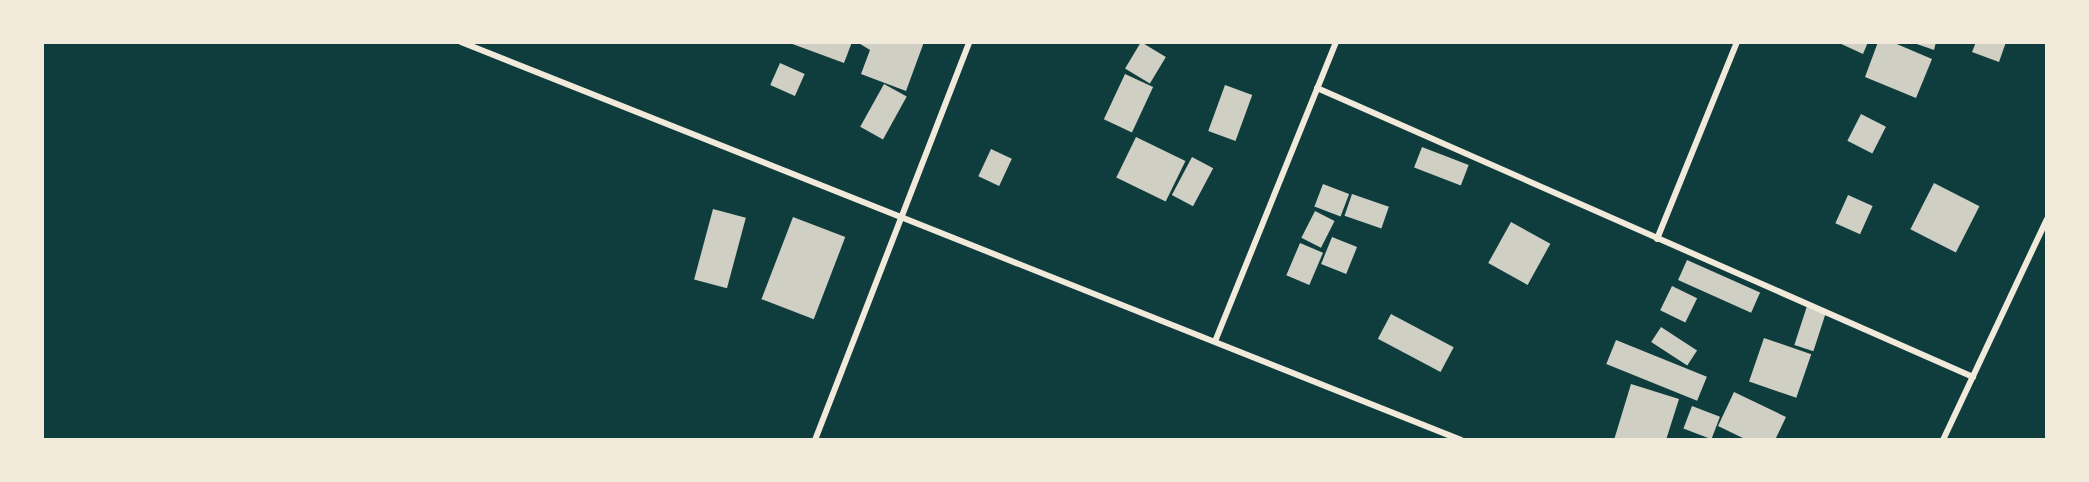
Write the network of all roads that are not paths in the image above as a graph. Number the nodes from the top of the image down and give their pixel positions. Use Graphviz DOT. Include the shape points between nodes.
graph roads {
  1 [pos="461,42"];
  2 [pos="969,42"];
  3 [pos="1336,42"];
  4 [pos="1737,42"];
  5 [pos="1317,88"];
  6 [pos="2047,219"];
  7 [pos="903,221"];
  8 [pos="1657,239"];
  9 [pos="1216,339"];
  10 [pos="1973,377"];
  11 [pos="815,440"];
  12 [pos="1461,440"];
  13 [pos="1943,440"];
  1 -- 7 [label="street"];
  2 -- 7 [label="street"];
  3 -- 5 [label="street"];
  4 -- 8 [label="street"];
  5 -- 8 [label="street"];
  5 -- 9 [label="street"];
  6 -- 10 [label="street"];
  7 -- 9 [label="street"];
  7 -- 11 [label="street"];
  8 -- 10 [label="street"];
  9 -- 12 [label="street"];
  10 -- 13 [label="street"];
}
